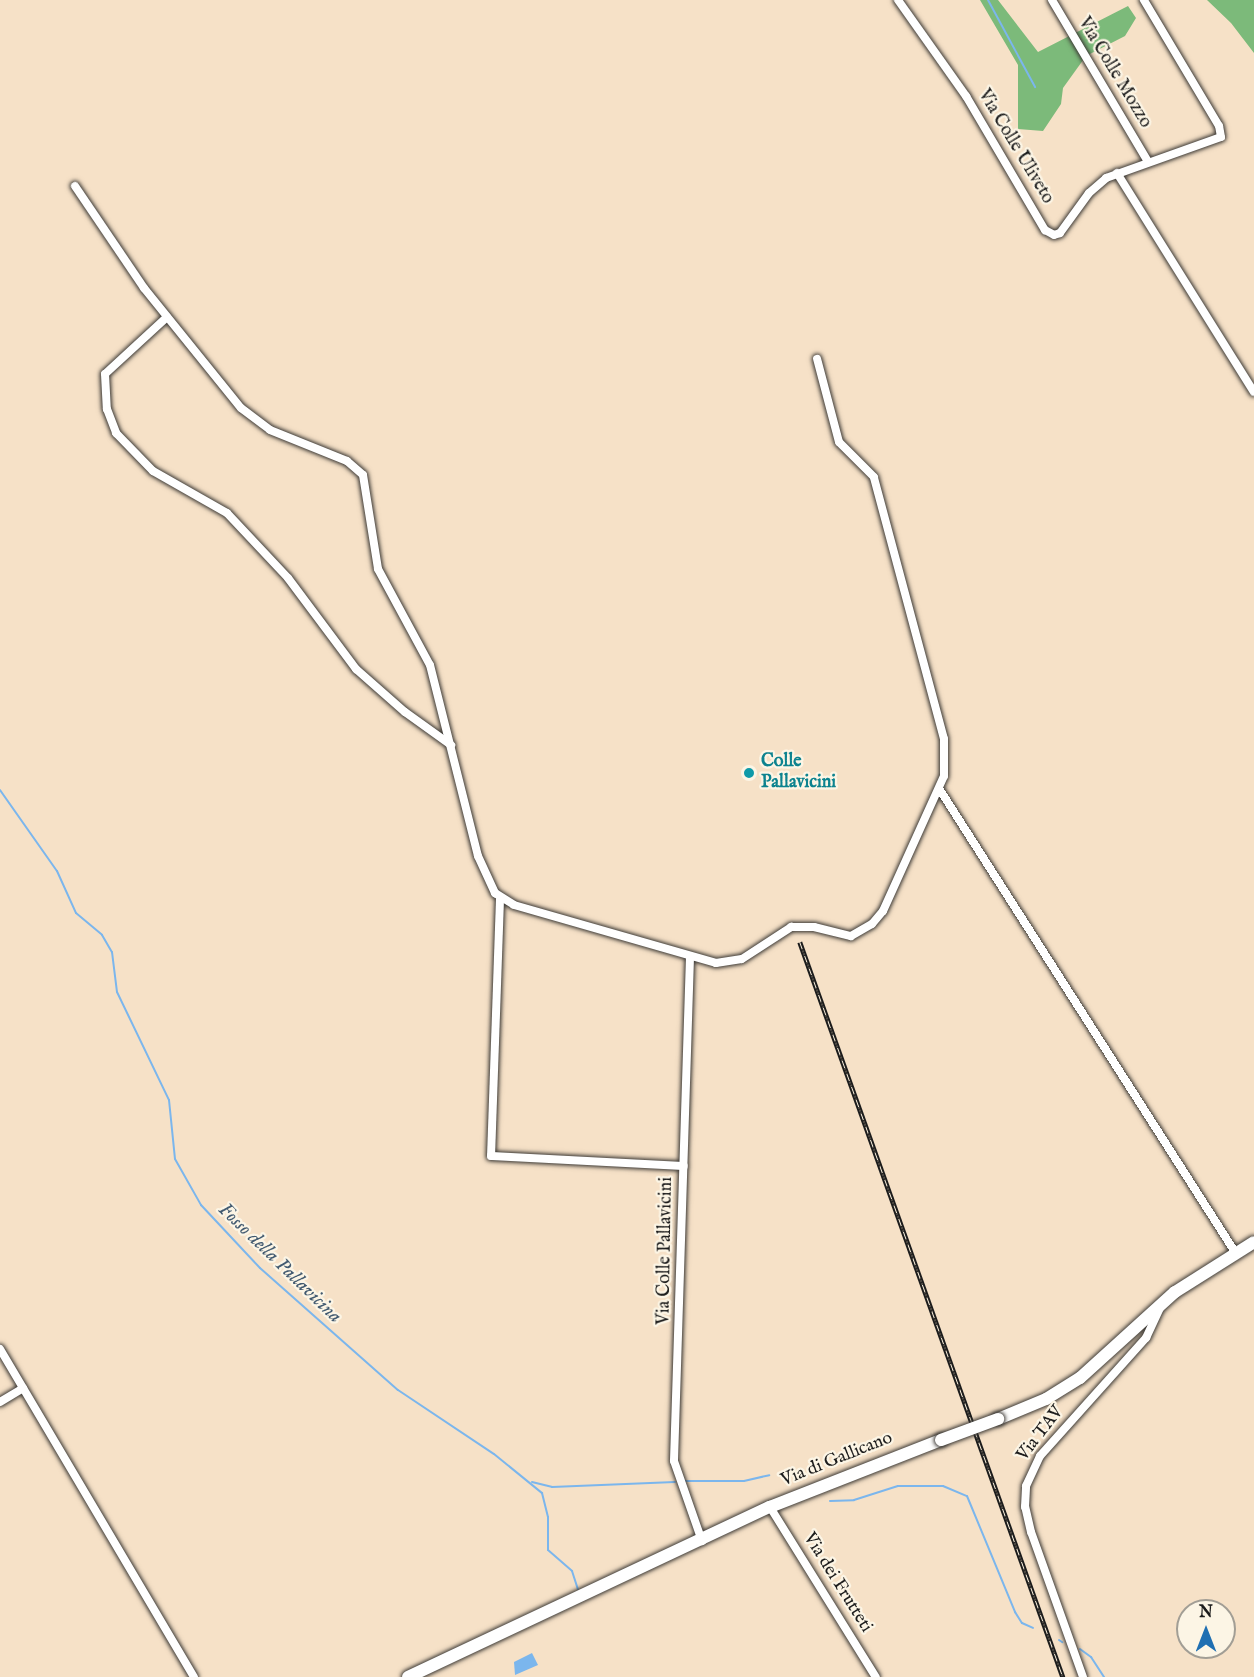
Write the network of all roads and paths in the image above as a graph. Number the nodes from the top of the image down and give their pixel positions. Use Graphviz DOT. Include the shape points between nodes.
graph roads {
  1 [pos="898,0"];
  2 [pos="1052,0"];
  3 [pos="1144,0"];
  4 [pos="1148,162"];
  5 [pos="1117,173"];
  6 [pos="75,186"];
  7 [pos="167,317"];
  8 [pos="817,359"];
  9 [pos="1254,392"];
  10 [pos="451,745"];
  11 [pos="940,790"];
  12 [pos="500,899"];
  13 [pos="690,957"];
  14 [pos="684,1166"];
  15 [pos="1253,1246"];
  16 [pos="1235,1252"];
  17 [pos="1162,1303"];
  18 [pos="0,1350"];
  19 [pos="23,1388"];
  20 [pos="0,1402"];
  21 [pos="770,1507"];
  22 [pos="702,1541"];
  23 [pos="194,1677"];
  24 [pos="408,1677"];
  25 [pos="876,1677"];
  26 [pos="1083,1677"];
  1 -- 5 [label="street, Via Colle Uliveto" via="966,96 1047,232 1060,232 1089,193"];
  2 -- 4 [label="street, Via Colle Mozzo"];
  3 -- 4 [label="street" via="1221,133 1216,142"];
  4 -- 5 [label="street"];
  5 -- 9 [label="street"];
  6 -- 7 [label="street" via="104,233"];
  7 -- 10 [label="street" via="218,383 253,418 285,438 347,461 361,473 368,492 372,540 381,578 429,661"];
  7 -- 10 [label="street" via="105,374 107,409 116,433 153,471 227,513 288,578 356,669"];
  8 -- 11 [label="street" via="839,442 874,477 944,739 945,768"];
  10 -- 12 [label="street" via="478,856"];
  11 -- 13 [label="street" via="883,911 867,929 845,936 814,927 791,927 734,962 716,963"];
  11 -- 16 [label="street"];
  12 -- 13 [label="street"];
  12 -- 14 [label="street" via="491,1156"];
  13 -- 14 [label="street, Via Colle Pallavicini"];
  14 -- 22 [label="street, Via Colle Pallavicini" via="675,1465"];
  15 -- 16 [label="street, Via di Gallicano"];
  16 -- 17 [label="street, Via di Gallicano"];
  17 -- 21 [label="street, Via di Gallicano, bridge" via="1080,1378 1046,1399"];
  17 -- 26 [label="street, Via TAV" via="1146,1338 1045,1450 1027,1481 1025,1507 1031,1532"];
  18 -- 19 [label="street"];
  19 -- 20 [label="street"];
  19 -- 23 [label="street"];
  21 -- 22 [label="street, Via di Gallicano"];
  21 -- 25 [label="street, Via dei Frutteti"];
  22 -- 24 [label="street, Via di Gallicano"];
}
